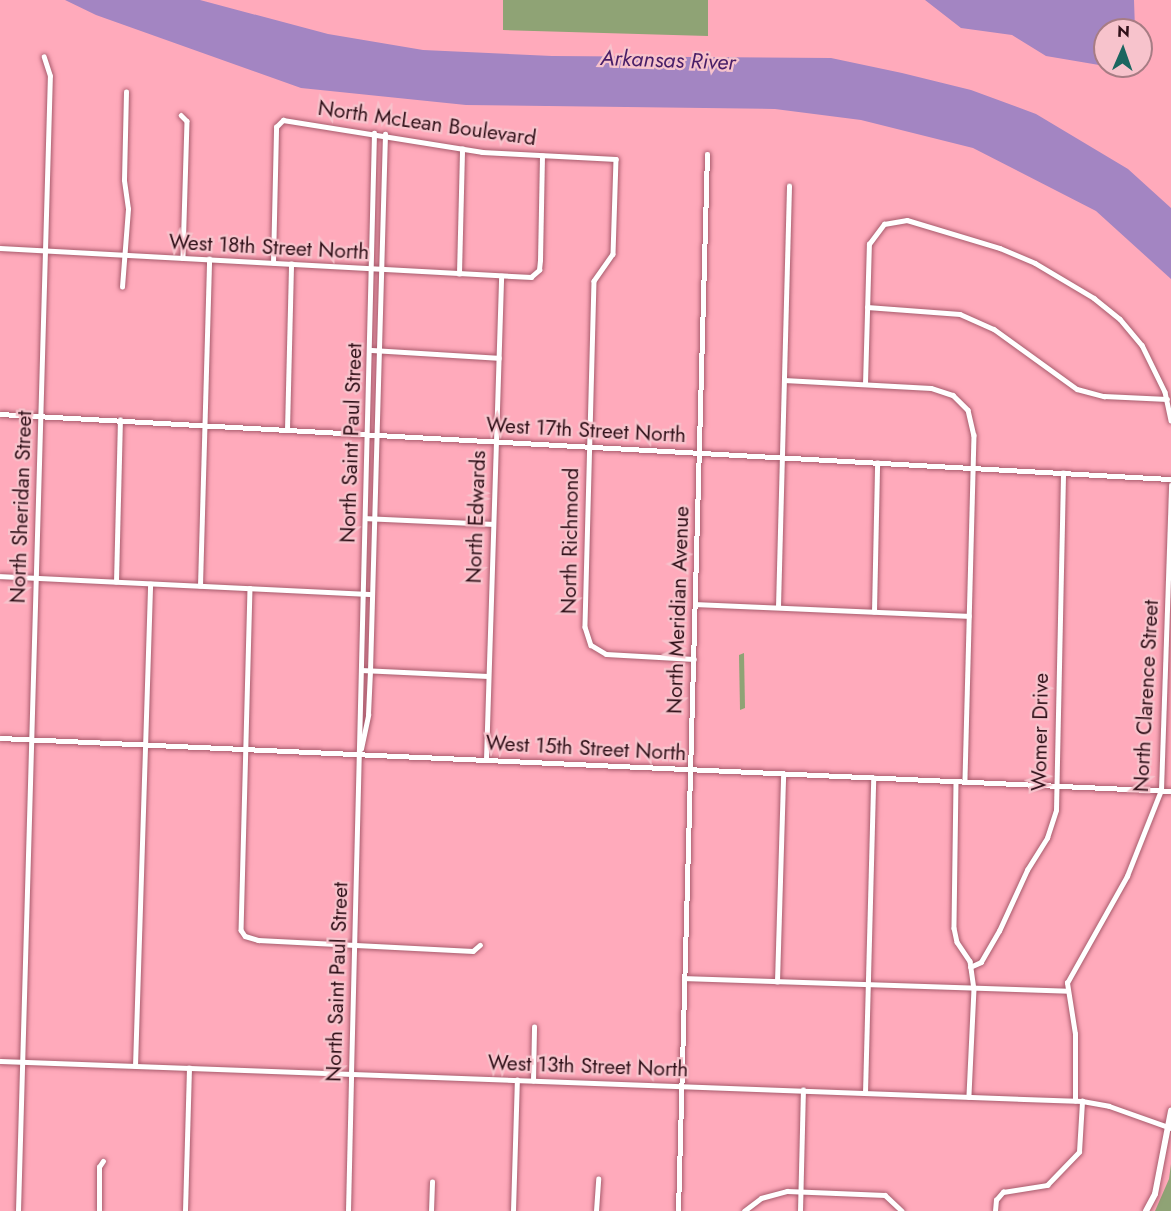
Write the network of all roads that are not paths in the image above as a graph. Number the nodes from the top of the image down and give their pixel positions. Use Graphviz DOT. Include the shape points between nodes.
graph roads {
  1 [pos="44,57"];
  2 [pos="126,92"];
  3 [pos="181,115"];
  4 [pos="374,133"];
  5 [pos="385,134"];
  6 [pos="462,149"];
  7 [pos="707,154"];
  8 [pos="542,156"];
  9 [pos="616,159"];
  10 [pos="789,186"];
  11 [pos="0,248"];
  12 [pos="44,250"];
  13 [pos="126,255"];
  14 [pos="183,258"];
  15 [pos="209,260"];
  16 [pos="273,263"];
  17 [pos="291,264"];
  18 [pos="372,269"];
  19 [pos="381,269"];
  20 [pos="459,274"];
  21 [pos="501,276"];
  22 [pos="122,287"];
  23 [pos="867,307"];
  24 [pos="370,351"];
  25 [pos="379,351"];
  26 [pos="499,358"];
  27 [pos="784,380"];
  28 [pos="865,384"];
  29 [pos="1167,399"];
  30 [pos="0,414"];
  31 [pos="40,416"];
  32 [pos="120,420"];
  33 [pos="1171,420"];
  34 [pos="205,425"];
  35 [pos="287,429"];
  36 [pos="367,434"];
  37 [pos="377,435"];
  38 [pos="496,441"];
  39 [pos="589,446"];
  40 [pos="699,453"];
  41 [pos="782,457"];
  42 [pos="877,463"];
  43 [pos="973,468"];
  44 [pos="1063,473"];
  45 [pos="1171,479"];
  46 [pos="1171,485"];
  47 [pos="365,518"];
  48 [pos="374,519"];
  49 [pos="492,524"];
  50 [pos="0,576"];
  51 [pos="36,578"];
  52 [pos="117,582"];
  53 [pos="150,584"];
  54 [pos="200,586"];
  55 [pos="250,588"];
  56 [pos="363,594"];
  57 [pos="372,594"];
  58 [pos="696,604"];
  59 [pos="778,608"];
  60 [pos="874,612"];
  61 [pos="969,616"];
  62 [pos="694,659"];
  63 [pos="361,670"];
  64 [pos="370,671"];
  65 [pos="488,676"];
  66 [pos="0,738"];
  67 [pos="31,739"];
  68 [pos="145,744"];
  69 [pos="246,750"];
  70 [pos="360,754"];
  71 [pos="486,759"];
  72 [pos="690,770"];
  73 [pos="783,774"];
  74 [pos="873,778"];
  75 [pos="956,782"];
  76 [pos="965,782"];
  77 [pos="1056,786"];
  78 [pos="1161,790"];
  79 [pos="1171,791"];
  80 [pos="355,945"];
  81 [pos="480,945"];
  82 [pos="970,967"];
  83 [pos="684,978"];
  84 [pos="777,982"];
  85 [pos="868,985"];
  86 [pos="974,989"];
  87 [pos="1066,991"];
  88 [pos="534,1027"];
  89 [pos="0,1061"];
  90 [pos="22,1062"];
  91 [pos="135,1066"];
  92 [pos="189,1068"];
  93 [pos="351,1074"];
  94 [pos="517,1080"];
  95 [pos="533,1081"];
  96 [pos="681,1086"];
  97 [pos="803,1090"];
  98 [pos="865,1093"];
  99 [pos="969,1097"];
  100 [pos="1079,1101"];
  101 [pos="1171,1111"];
  102 [pos="1169,1128"];
  103 [pos="103,1161"];
  104 [pos="598,1179"];
  105 [pos="432,1182"];
  106 [pos="799,1191"];
  107 [pos="18,1211"];
  108 [pos="99,1211"];
  109 [pos="185,1211"];
  110 [pos="348,1211"];
  111 [pos="431,1211"];
  112 [pos="513,1211"];
  113 [pos="596,1211"];
  114 [pos="678,1211"];
  115 [pos="744,1211"];
  116 [pos="800,1211"];
  117 [pos="902,1211"];
  118 [pos="995,1211"];
  119 [pos="1146,1211"];
  1 -- 12 [label="street, North Sheridan Street" via="50,67"];
  2 -- 13 [label="street"];
  3 -- 14 [label="street" via="187,121"];
  4 -- 5 [label="street, North McLean Boulevard"];
  4 -- 16 [label="street, North McLean Boulevard" via="282,120 276,130"];
  4 -- 18 [label="street, North Saint Paul Street"];
  5 -- 6 [label="street, North McLean Boulevard"];
  5 -- 19 [label="street, North Saint Paul Street"];
  6 -- 8 [label="street, North McLean Boulevard"];
  6 -- 20 [label="street"];
  7 -- 40 [label="street, North Meridian Avenue"];
  8 -- 9 [label="street, North McLean Boulevard"];
  8 -- 21 [label="street, West 18th Street North" via="540,260 536,274"];
  9 -- 39 [label="street, North Richmond" via="613,254 594,281"];
  10 -- 27 [label="street"];
  11 -- 12 [label="street, West 18th Street North"];
  12 -- 13 [label="street, West 18th Street North"];
  12 -- 31 [label="street, North Sheridan Street"];
  13 -- 14 [label="street, West 18th Street North"];
  13 -- 22 [label="street"];
  14 -- 15 [label="street, West 18th Street North"];
  15 -- 16 [label="street, West 18th Street North"];
  15 -- 34 [label="street"];
  16 -- 17 [label="street, West 18th Street North"];
  17 -- 18 [label="street, West 18th Street North"];
  17 -- 35 [label="street"];
  18 -- 19 [label="street, West 18th Street North"];
  18 -- 24 [label="street, North Saint Paul Street"];
  19 -- 20 [label="street, West 18th Street North"];
  19 -- 25 [label="street, North Saint Paul Street"];
  20 -- 21 [label="street, West 18th Street North"];
  21 -- 26 [label="street, North Edwards"];
  23 -- 28 [label="street"];
  23 -- 29 [label="street" via="960,314 994,329 1077,389 1104,396"];
  23 -- 29 [label="street" via="869,244 882,226 889,221 907,220 947,229 1000,248 1068,281 1106,307 1132,332 1151,360"];
  24 -- 25 [label="street"];
  24 -- 36 [label="street, North Saint Paul Street"];
  25 -- 26 [label="street"];
  25 -- 37 [label="street, North Saint Paul Street"];
  26 -- 38 [label="street, North Edwards"];
  27 -- 28 [label="street"];
  27 -- 41 [label="street"];
  28 -- 43 [label="street" via="944,391 962,402 972,421"];
  29 -- 33 [label="street"];
  30 -- 31 [label="street, West 17th Street North"];
  31 -- 32 [label="street, West 17th Street North"];
  31 -- 51 [label="street, North Sheridan Street"];
  32 -- 34 [label="street, West 17th Street North"];
  32 -- 52 [label="street"];
  34 -- 35 [label="street, West 17th Street North"];
  34 -- 54 [label="street"];
  35 -- 36 [label="street, West 17th Street North"];
  36 -- 37 [label="street, West 17th Street North"];
  36 -- 47 [label="street, North Saint Paul Street"];
  37 -- 38 [label="street, West 17th Street North"];
  37 -- 48 [label="street, North Saint Paul Street"];
  38 -- 39 [label="street, West 17th Street North"];
  38 -- 49 [label="street, North Edwards"];
  39 -- 40 [label="street, West 17th Street North"];
  39 -- 62 [label="street, North Richmond" via="586,636 606,654"];
  40 -- 41 [label="street, West 17th Street North"];
  40 -- 58 [label="street, North Meridian Avenue"];
  41 -- 42 [label="street, West 17th Street North"];
  41 -- 59 [label="street"];
  42 -- 43 [label="street, West 17th Street North"];
  42 -- 60 [label="street"];
  43 -- 44 [label="street, West 17th Street North"];
  43 -- 61 [label="street"];
  44 -- 45 [label="street, West 17th Street North"];
  44 -- 77 [label="street, Womer Drive"];
  46 -- 78 [label="street, North Clarence Street"];
  47 -- 48 [label="street"];
  47 -- 56 [label="street, North Saint Paul Street"];
  48 -- 49 [label="street"];
  48 -- 57 [label="street, North Saint Paul Street"];
  49 -- 65 [label="street, North Edwards"];
  50 -- 51 [label="street"];
  51 -- 52 [label="street"];
  51 -- 67 [label="street, North Sheridan Street"];
  52 -- 53 [label="street"];
  53 -- 54 [label="street"];
  53 -- 68 [label="street"];
  54 -- 55 [label="street"];
  55 -- 56 [label="street"];
  55 -- 69 [label="street"];
  56 -- 57 [label="street"];
  56 -- 63 [label="street, North Saint Paul Street"];
  57 -- 64 [label="street, North Saint Paul Street"];
  58 -- 59 [label="street"];
  58 -- 62 [label="street, North Meridian Avenue"];
  59 -- 60 [label="street"];
  60 -- 61 [label="street"];
  61 -- 76 [label="street"];
  62 -- 72 [label="street, North Meridian Avenue"];
  63 -- 64 [label="street"];
  63 -- 70 [label="street, North Saint Paul Street"];
  64 -- 65 [label="street"];
  64 -- 70 [label="street, North Saint Paul Street" via="368,715"];
  65 -- 71 [label="street, North Edwards"];
  66 -- 67 [label="street, West 15th Street North"];
  67 -- 68 [label="street, West 15th Street North"];
  67 -- 90 [label="street, North Sheridan Street"];
  68 -- 69 [label="street, West 15th Street North"];
  68 -- 91 [label="street"];
  69 -- 70 [label="street, West 15th Street North"];
  69 -- 80 [label="street" via="241,930 250,939"];
  70 -- 71 [label="street, West 15th Street North"];
  70 -- 80 [label="street, North Saint Paul Street"];
  71 -- 72 [label="street, West 15th Street North"];
  72 -- 73 [label="street, West 15th Street North"];
  72 -- 83 [label="street, North Meridian Avenue"];
  73 -- 74 [label="street, West 15th Street North"];
  73 -- 84 [label="street"];
  74 -- 75 [label="street, West 15th Street North"];
  74 -- 85 [label="street"];
  75 -- 76 [label="street, West 15th Street North"];
  75 -- 82 [label="street" via="954,928"];
  76 -- 77 [label="street, West 15th Street North"];
  77 -- 78 [label="street, West 15th Street North"];
  77 -- 82 [label="street, Womer Drive" via="1056,810 1047,838 981,962"];
  78 -- 79 [label="street, West 15th Street North"];
  78 -- 87 [label="street, North Clarence Street" via="1127,876"];
  80 -- 81 [label="street" via="473,951"];
  80 -- 93 [label="street, North Saint Paul Street"];
  82 -- 86 [label="street"];
  83 -- 84 [label="street"];
  83 -- 96 [label="street, North Meridian Avenue"];
  84 -- 85 [label="street"];
  85 -- 86 [label="street"];
  85 -- 98 [label="street"];
  86 -- 87 [label="street"];
  86 -- 99 [label="street"];
  87 -- 100 [label="street" via="1075,1034"];
  88 -- 95 [label="street"];
  89 -- 90 [label="street, West 13th Street North"];
  90 -- 91 [label="street, West 13th Street North"];
  90 -- 107 [label="street, North Sheridan Street"];
  91 -- 92 [label="street, West 13th Street North"];
  92 -- 93 [label="street, West 13th Street North"];
  92 -- 109 [label="street"];
  93 -- 94 [label="street, West 13th Street North"];
  93 -- 110 [label="street, North Saint Paul Street"];
  94 -- 95 [label="street, West 13th Street North"];
  94 -- 112 [label="street"];
  95 -- 96 [label="street, West 13th Street North"];
  96 -- 97 [label="street, West 13th Street North"];
  96 -- 114 [label="street, North Meridian Avenue"];
  97 -- 98 [label="street, West 13th Street North"];
  97 -- 106 [label="street"];
  98 -- 99 [label="street, West 13th Street North"];
  99 -- 100 [label="street, West 13th Street North"];
  100 -- 102 [label="street, West 13th Street North" via="1109,1106"];
  100 -- 118 [label="street" via="1079,1152 1047,1185 1003,1192 996,1200"];
  101 -- 102 [label="main road"];
  102 -- 119 [label="main road" via="1155,1194"];
  103 -- 108 [label="street" via="99,1167"];
  104 -- 113 [label="street"];
  105 -- 111 [label="street"];
  106 -- 115 [label="street" via="771,1193"];
  106 -- 116 [label="street"];
  106 -- 117 [label="street" via="885,1195"];
}
